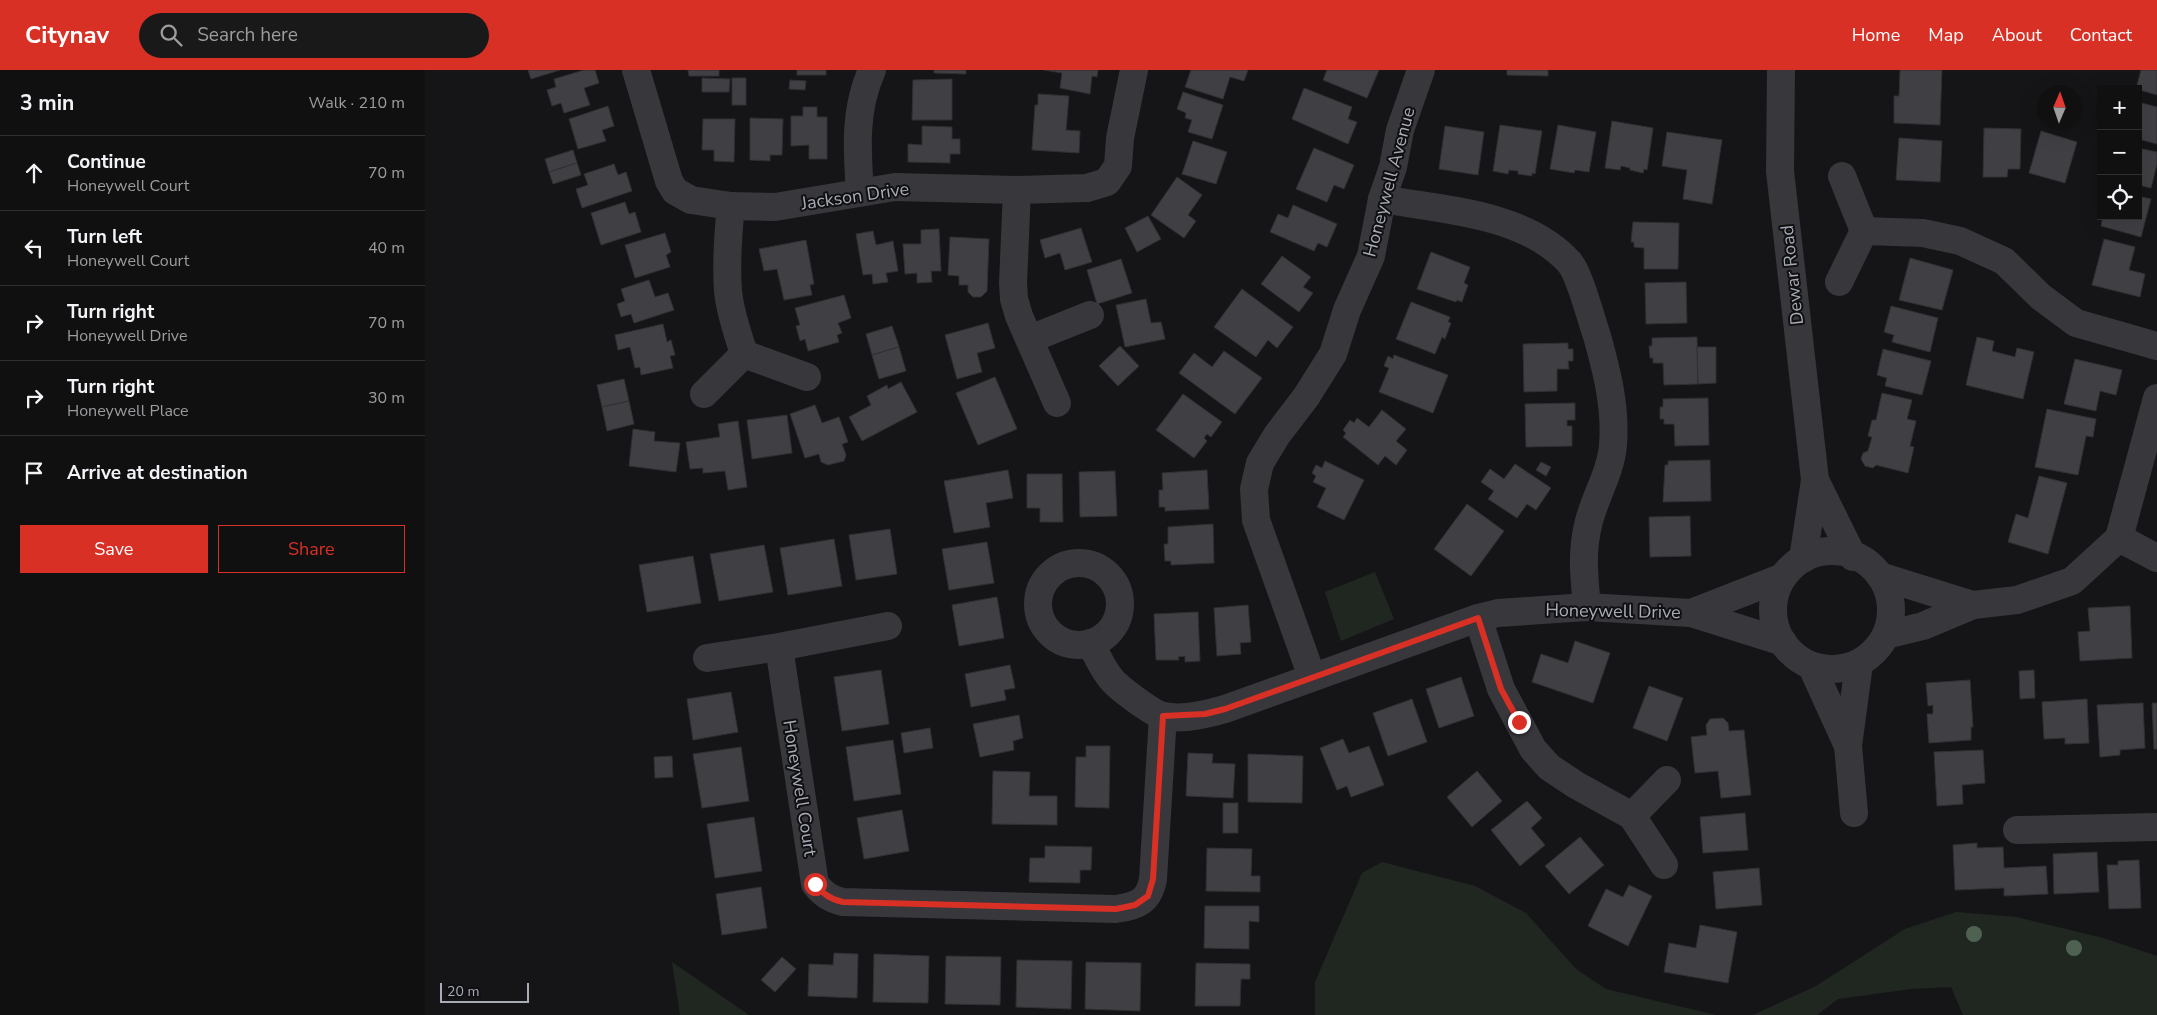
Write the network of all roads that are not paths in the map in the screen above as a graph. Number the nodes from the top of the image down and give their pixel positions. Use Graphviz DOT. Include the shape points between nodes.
graph roads {
  1 [pos="636,70"];
  2 [pos="871,70"];
  3 [pos="1134,70"];
  4 [pos="1421,70"];
  5 [pos="1781,70"];
  6 [pos="1842,176"];
  7 [pos="1017,190"];
  8 [pos="860,192"];
  9 [pos="1382,199"];
  10 [pos="731,206"];
  11 [pos="1864,231"];
  12 [pos="1839,282"];
  13 [pos="1090,315"];
  14 [pos="1031,340"];
  15 [pos="2157,346"];
  16 [pos="744,354"];
  17 [pos="807,377"];
  18 [pos="704,394"];
  19 [pos="2157,398"];
  20 [pos="1057,403"];
  21 [pos="1815,480"];
  22 [pos="2119,538"];
  23 [pos="1853,557"];
  24 [pos="2157,558"];
  25 [pos="1803,559"];
  26 [pos="1880,576"];
  27 [pos="1783,577"];
  28 [pos="1973,605"];
  29 [pos="1587,607"];
  30 [pos="1691,613"];
  31 [pos="1478,618"];
  32 [pos="888,626"];
  33 [pos="1886,635"];
  34 [pos="1783,642"];
  35 [pos="1091,643"];
  36 [pos="779,647"];
  37 [pos="707,658"];
  38 [pos="1859,664"];
  39 [pos="1812,667"];
  40 [pos="1312,677"];
  41 [pos="1163,716"];
  42 [pos="1848,746"];
  43 [pos="1667,780"];
  44 [pos="1854,814"];
  45 [pos="1632,816"];
  46 [pos="2157,827"];
  47 [pos="2017,830"];
  48 [pos="1663,865"];
  1 -- 10 [label="street, Jackson Drive" via="669,181 675,191 691,200"];
  2 -- 8 [label="street" via="859,113 856,144"];
  3 -- 7 [label="street, Jackson Drive" via="1120,138 1118,166 1107,182 1087,188"];
  4 -- 9 [label="street, Honeywell Avenue" via="1400,130 1393,167"];
  5 -- 21 [label="street, Dewar Road" via="1780,171"];
  6 -- 11 [label="street"];
  7 -- 8 [label="street, Jackson Drive" via="895,187"];
  7 -- 14 [label="street" via="1014,299"];
  8 -- 10 [label="street, Jackson Drive" via="775,207"];
  9 -- 29 [label="street" via="1483,216 1518,227 1571,263 1589,309 1611,386 1613,445 1590,519 1583,558"];
  9 -- 40 [label="street, Honeywell Avenue" via="1371,256 1347,310 1333,354 1260,463 1254,489 1256,520"];
  10 -- 16 [label="street" via="728,292"];
  11 -- 12 [label="street"];
  11 -- 15 [label="street" via="1923,233 1960,241 2004,261 2041,297 2076,323"];
  13 -- 14 [label="street"];
  14 -- 20 [label="street"];
  16 -- 17 [label="street"];
  16 -- 18 [label="street"];
  19 -- 22 [label="street"];
  21 -- 23 [label="street, Dewar Road"];
  21 -- 25 [label="street, Dewar Road"];
  22 -- 24 [label="street"];
  22 -- 28 [label="street" via="2072,581 2017,600"];
  23 -- 25 [label="street" via="1841,552 1823,552"];
  23 -- 26 [label="street" via="1867,562"];
  25 -- 27 [label="street"];
  26 -- 28 [label="street"];
  26 -- 33 [label="street" via="1891,607"];
  27 -- 30 [label="street, Honeywell Drive"];
  27 -- 34 [label="street" via="1775,594 1772,615"];
  28 -- 33 [label="street" via="1923,626"];
  29 -- 30 [label="street, Honeywell Drive"];
  29 -- 31 [label="street, Honeywell Drive"];
  30 -- 34 [label="street, Honeywell Drive"];
  31 -- 40 [label="street, Honeywell Drive"];
  31 -- 45 [label="street" via="1501,689 1533,749 1549,767"];
  32 -- 36 [label="street"];
  33 -- 38 [label="street" via="1875,651"];
  34 -- 39 [label="street" via="1787,650"];
  35 -- 41 [label="street" via="1112,681"];
  36 -- 37 [label="street"];
  36 -- 41 [label="street, Honeywell Court" via="815,884 831,899 843,902 1116,909 1127,908 1143,900 1148,896 1153,879"];
  38 -- 39 [label="street" via="1838,670"];
  38 -- 42 [label="street"];
  39 -- 42 [label="street"];
  40 -- 41 [label="street, Honeywell Drive" via="1225,709 1205,714"];
  42 -- 44 [label="street"];
  43 -- 45 [label="street"];
  45 -- 48 [label="street"];
  46 -- 47 [label="street"];
}
